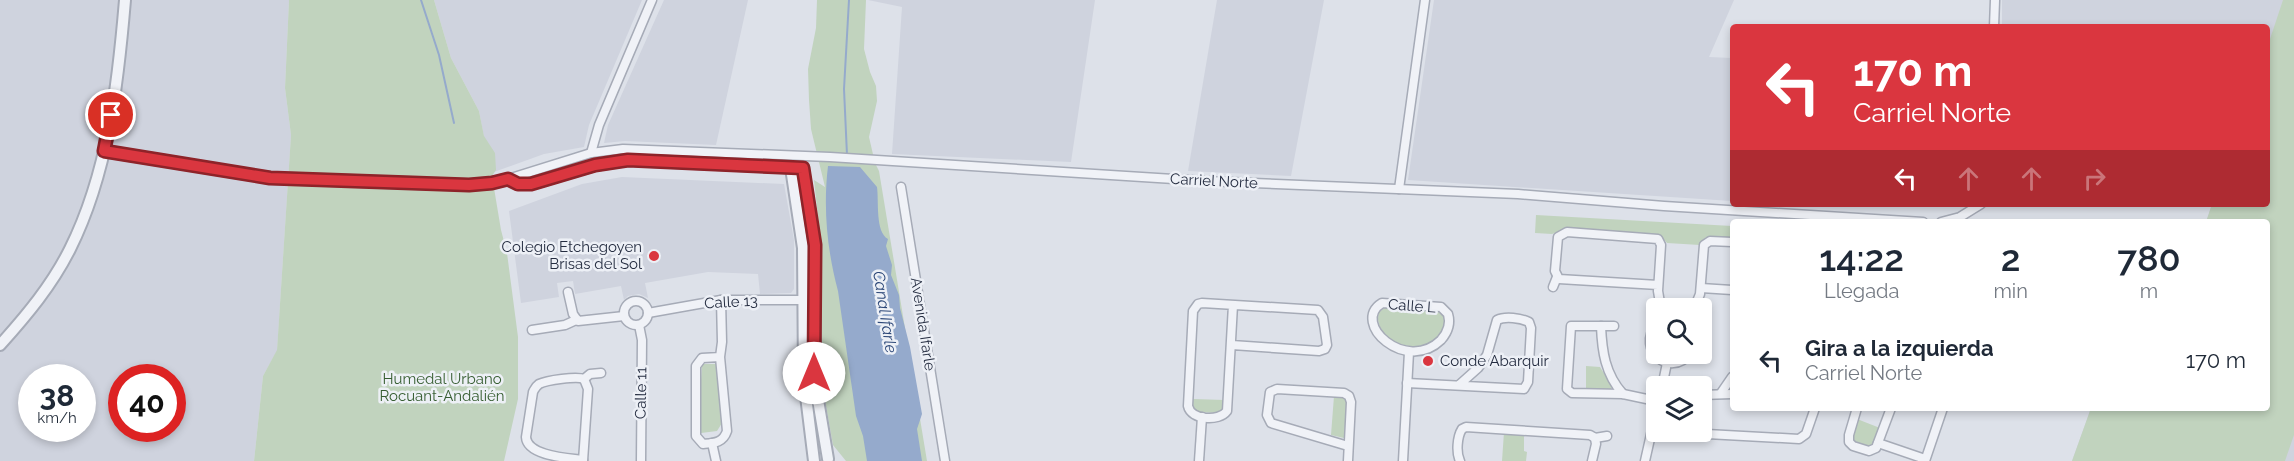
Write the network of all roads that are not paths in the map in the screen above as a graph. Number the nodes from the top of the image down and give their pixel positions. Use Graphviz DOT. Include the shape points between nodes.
graph roads {
  1 [pos="125,0"];
  2 [pos="651,0"];
  3 [pos="1425,0"];
  4 [pos="1995,0"];
  5 [pos="1994,24"];
  6 [pos="104,151"];
  7 [pos="591,153"];
  8 [pos="798,164"];
  9 [pos="508,179"];
  10 [pos="901,187"];
  11 [pos="1399,189"];
  12 [pos="1976,207"];
  13 [pos="1874,219"];
  14 [pos="1952,219"];
  15 [pos="1730,242"];
  16 [pos="1557,277"];
  17 [pos="1658,285"];
  18 [pos="1553,287"];
  19 [pos="1701,288"];
  20 [pos="1730,290"];
  21 [pos="568,292"];
  22 [pos="1660,298"];
  23 [pos="1699,298"];
  24 [pos="721,300"];
  25 [pos="809,300"];
  26 [pos="1233,305"];
  27 [pos="648,313"];
  28 [pos="624,316"];
  29 [pos="576,320"];
  30 [pos="639,325"];
  31 [pos="1601,326"];
  32 [pos="1614,326"];
  33 [pos="532,330"];
  34 [pos="0,345"];
  35 [pos="1232,345"];
  36 [pos="1409,352"];
  37 [pos="720,357"];
  38 [pos="601,373"];
  39 [pos="584,379"];
  40 [pos="1730,380"];
  41 [pos="1407,383"];
  42 [pos="1459,386"];
  43 [pos="1720,393"];
  44 [pos="1623,394"];
  45 [pos="1712,394"];
  46 [pos="1730,394"];
  47 [pos="1646,398"];
  48 [pos="1814,411"];
  49 [pos="1856,411"];
  50 [pos="1890,411"];
  51 [pos="1942,411"];
  52 [pos="1202,417"];
  53 [pos="1712,434"];
  54 [pos="1607,436"];
  55 [pos="1595,438"];
  56 [pos="1649,442"];
  57 [pos="712,443"];
  58 [pos="1878,443"];
  59 [pos="1348,446"];
  60 [pos="583,460"];
  61 [pos="832,460"];
  62 [pos="1925,460"];
  63 [pos="641,461"];
  64 [pos="716,461"];
  65 [pos="815,461"];
  66 [pos="945,461"];
  67 [pos="1199,461"];
  68 [pos="1348,461"];
  69 [pos="1403,461"];
  70 [pos="1460,461"];
  71 [pos="1592,461"];
  72 [pos="1645,461"];
  1 -- 6 [label="street"];
  2 -- 7 [label="street"];
  3 -- 11 [label="street"];
  4 -- 5 [label="street"];
  6 -- 9 [label="street, Carriel Norte" via="270,178 469,185"];
  6 -- 34 [label="street" via="84,218 65,258 33,307"];
  7 -- 8 [label="street, Carriel Norte" via="623,149"];
  7 -- 9 [label="street, Carriel Norte"];
  8 -- 9 [label="street, Carriel Norte" via="628,160 595,165 531,184"];
  8 -- 11 [label="street, Carriel Norte" via="830,157"];
  8 -- 25 [label="street" via="815,245"];
  10 -- 66 [label="street, Avenida Ifarle"];
  11 -- 13 [label="street, Carriel Norte"];
  12 -- 14 [label="street"];
  15 -- 19 [label="street" via="1712,241 1704,245"];
  16 -- 17 [label="street"];
  16 -- 17 [label="street" via="1557,242 1564,232 1654,237 1661,245"];
  16 -- 18 [label="street"];
  17 -- 22 [label="street"];
  19 -- 20 [label="street"];
  19 -- 23 [label="street"];
  21 -- 29 [label="street"];
  24 -- 25 [label="street, Calle 13"];
  24 -- 27 [label="street, Calle 13"];
  24 -- 37 [label="street"];
  25 -- 61 [label="street" via="815,382"];
  25 -- 65 [label="street" via="804,380"];
  26 -- 35 [label="street"];
  26 -- 35 [label="street" via="1318,310 1327,345 1319,351"];
  26 -- 52 [label="street" via="1200,303 1193,309 1188,408 1193,415"];
  27 -- 28 [label="street" via="644,303 633,301 626,305"];
  27 -- 30 [label="street"];
  28 -- 29 [label="street"];
  28 -- 30 [label="street" via="629,324"];
  29 -- 33 [label="street"];
  30 -- 63 [label="street, Calle 11"];
  31 -- 32 [label="street"];
  31 -- 44 [label="street" via="1606,366"];
  31 -- 44 [label="street" via="1570,328 1566,387 1572,393"];
  35 -- 52 [label="street" via="1227,411 1221,417"];
  36 -- 36 [label="street, Calle L" via="1429,348 1443,338 1450,323 1448,312 1438,306 1379,304 1373,317 1377,332 1391,346"];
  36 -- 41 [label="street"];
  37 -- 57 [label="street" via="727,431 722,440"];
  37 -- 57 [label="street" via="702,357 696,366 696,436 701,443"];
  38 -- 39 [label="street"];
  39 -- 60 [label="street" via="588,389"];
  39 -- 60 [label="street" via="536,387 526,440 533,449"];
  40 -- 43 [label="street"];
  41 -- 42 [label="street"];
  41 -- 69 [label="street"];
  42 -- 42 [label="street" via="1526,388 1529,322 1497,320 1486,355"];
  43 -- 45 [label="street"];
  43 -- 46 [label="street"];
  44 -- 47 [label="street"];
  48 -- 53 [label="street" via="1806,434 1799,439"];
  49 -- 58 [label="street" via="1849,442 1869,451"];
  50 -- 58 [label="street"];
  51 -- 62 [label="street"];
  52 -- 67 [label="street"];
  54 -- 55 [label="street"];
  55 -- 70 [label="street" via="1466,427 1459,435"];
  55 -- 71 [label="street"];
  56 -- 72 [label="street"];
  57 -- 64 [label="street"];
  58 -- 62 [label="street"];
  59 -- 59 [label="street" via="1349,396 1277,389 1270,392 1267,415 1273,425"];
  59 -- 68 [label="street"];
  61 -- 65 [label="street"];
}
